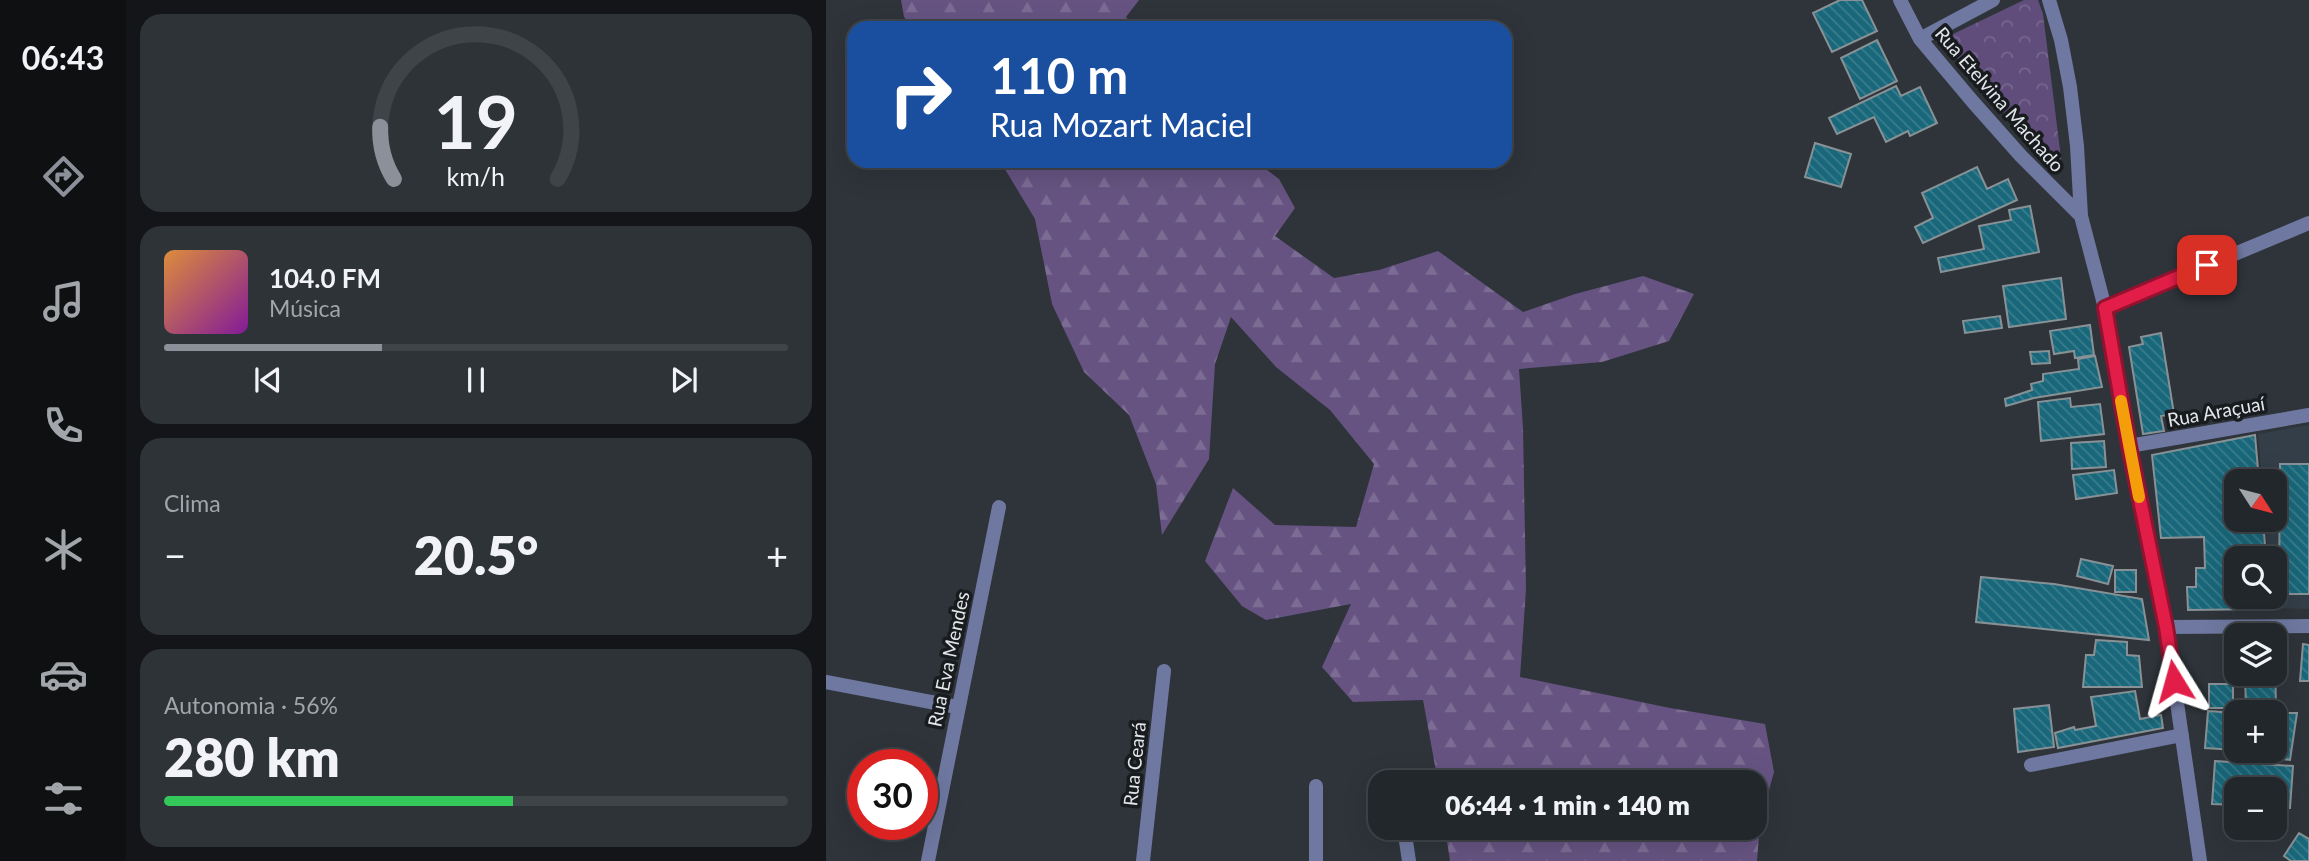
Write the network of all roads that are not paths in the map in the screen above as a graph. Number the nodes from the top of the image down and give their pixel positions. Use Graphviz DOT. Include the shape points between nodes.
graph roads {
  1 [pos="1900,0"];
  2 [pos="1993,0"];
  3 [pos="2049,0"];
  4 [pos="1920,38"];
  5 [pos="2081,216"];
  6 [pos="2309,223"];
  7 [pos="2105,308"];
  8 [pos="2309,415"];
  9 [pos="2129,446"];
  10 [pos="999,507"];
  11 [pos="2309,626"];
  12 [pos="2166,627"];
  13 [pos="1164,671"];
  14 [pos="826,682"];
  15 [pos="957,707"];
  16 [pos="2182,735"];
  17 [pos="2031,765"];
  18 [pos="1316,786"];
  19 [pos="1406,840"];
  20 [pos="928,861"];
  21 [pos="1143,861"];
  22 [pos="1316,861"];
  23 [pos="1409,861"];
  24 [pos="2200,861"];
  1 -- 4 [label="street, Rua Etelvina Machado"];
  2 -- 4 [label="street"];
  3 -- 5 [label="street, Rua Etelvina Machado" via="2070,87"];
  4 -- 5 [label="street, Rua Etelvina Machado" via="2021,156"];
  5 -- 7 [label="street, Rua Etelvina Machado"];
  6 -- 7 [label="street"];
  7 -- 9 [label="street, Rua Etelvina Machado"];
  8 -- 9 [label="street, Rua Araçuaí"];
  9 -- 12 [label="street, Rua Etelvina Machado"];
  10 -- 15 [label="street, Rua Eva Mendes"];
  11 -- 12 [label="street"];
  12 -- 16 [label="street, Rua Etelvina Machado"];
  13 -- 21 [label="street, Rua Ceará"];
  14 -- 15 [label="street"];
  15 -- 20 [label="street, Rua Eva Mendes"];
  16 -- 17 [label="street"];
  16 -- 24 [label="street, Rua Etelvina Machado"];
  18 -- 22 [label="street"];
  19 -- 23 [label="street"];
}
